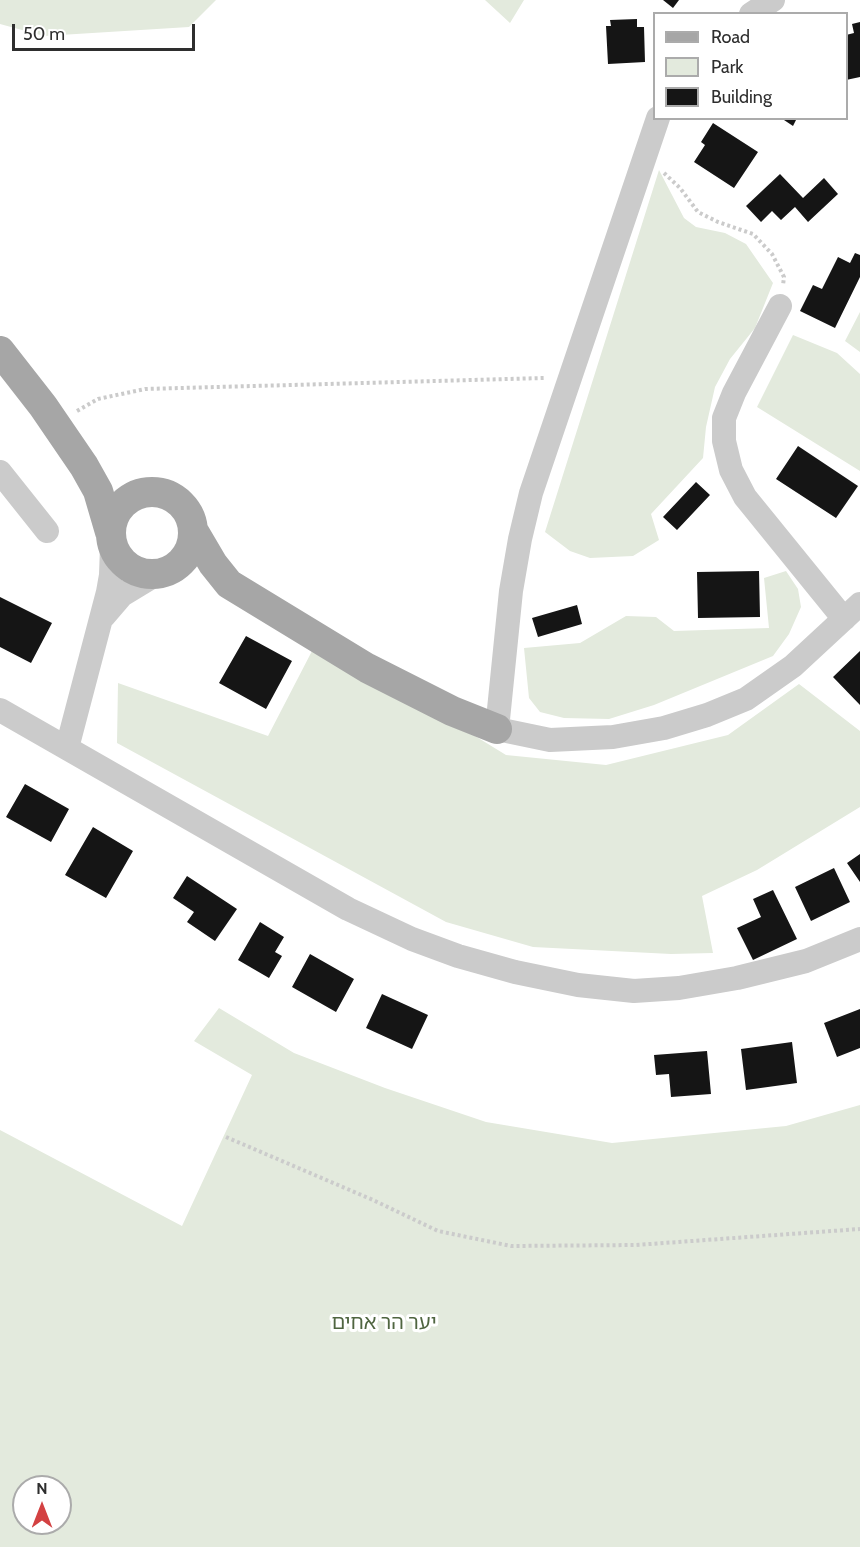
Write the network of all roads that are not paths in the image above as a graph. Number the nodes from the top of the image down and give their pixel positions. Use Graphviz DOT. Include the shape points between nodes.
graph roads {
  1 [pos="773,0"];
  2 [pos="753,12"];
  3 [pos="657,120"];
  4 [pos="780,306"];
  5 [pos="0,351"];
  6 [pos="60,432"];
  7 [pos="0,472"];
  8 [pos="145,492"];
  9 [pos="193,530"];
  10 [pos="47,531"];
  11 [pos="111,540"];
  12 [pos="161,573"];
  13 [pos="248,597"];
  14 [pos="852,611"];
  15 [pos="100,620"];
  16 [pos="0,710"];
  17 [pos="497,729"];
  18 [pos="66,748"];
  19 [pos="860,939"];
  1 -- 2 [label="street"];
  3 -- 17 [label="street" via="531,493 511,591"];
  4 -- 14 [label="street" via="734,393 724,418 724,441 731,470 745,497"];
  5 -- 6 [label="main road"];
  6 -- 8 [label="main road" via="94,467"];
  6 -- 11 [label="main road" via="98,491"];
  7 -- 10 [label="street"];
  8 -- 9 [label="main road" via="173,498 190,518"];
  8 -- 11 [label="main road" via="120,506 113,518"];
  9 -- 12 [label="main road" via="187,555 179,565"];
  9 -- 13 [label="main road" via="229,584"];
  11 -- 12 [label="main road" via="119,559 130,569 142,574"];
  11 -- 15 [label="street" via="111,575"];
  12 -- 13 [label="main road" via="187,573"];
  12 -- 15 [label="street" via="122,595"];
  13 -- 17 [label="main road" via="367,668"];
  14 -- 17 [label="street" via="793,666 746,699 707,715 614,737 550,740"];
  15 -- 18 [label="street"];
  16 -- 18 [label="street"];
  18 -- 19 [label="street" via="348,909 439,950 515,972 634,991 679,988 806,961"];
}
